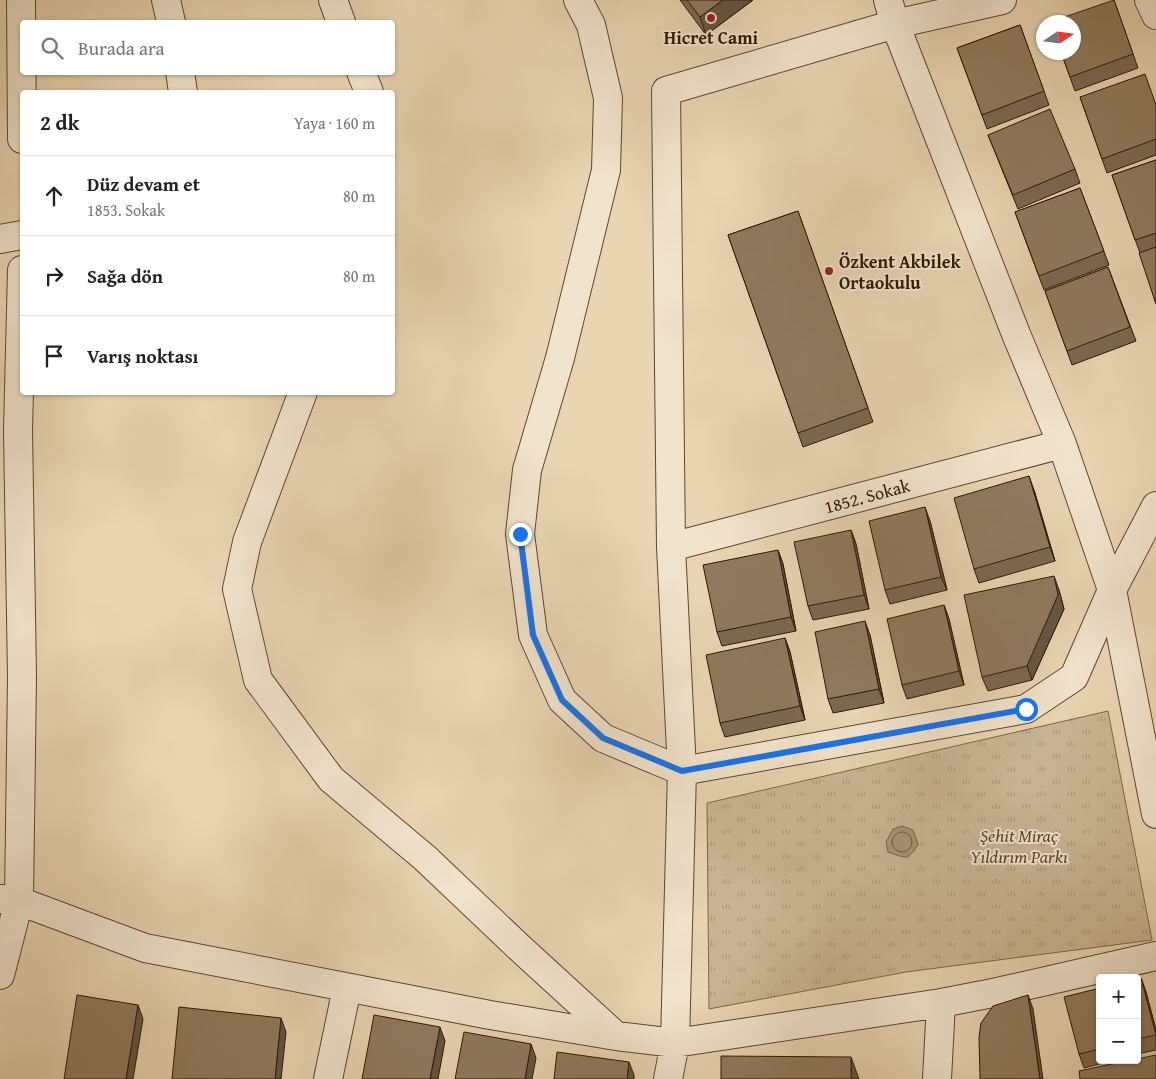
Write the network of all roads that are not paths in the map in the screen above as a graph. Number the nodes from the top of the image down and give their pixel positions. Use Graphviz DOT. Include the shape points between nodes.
graph roads {
  1 [pos="166,0"];
  2 [pos="333,0"];
  3 [pos="578,0"];
  4 [pos="1002,0"];
  5 [pos="1149,0"];
  6 [pos="27,3"];
  7 [pos="891,12"];
  8 [pos="1156,16"];
  9 [pos="26,20"];
  10 [pos="171,20"];
  11 [pos="340,20"];
  12 [pos="24,75"];
  13 [pos="180,75"];
  14 [pos="362,75"];
  15 [pos="24,90"];
  16 [pos="183,90"];
  17 [pos="368,90"];
  18 [pos="20,235"];
  19 [pos="0,239"];
  20 [pos="20,350"];
  21 [pos="302,395"];
  22 [pos="1062,444"];
  23 [pos="1156,506"];
  24 [pos="671,547"];
  25 [pos="1112,590"];
  26 [pos="682,771"];
  27 [pos="1156,814"];
  28 [pos="10,900"];
  29 [pos="1156,956"];
  30 [pos="0,975"];
  31 [pos="347,988"];
  32 [pos="942,1003"];
  33 [pos="616,1036"];
  34 [pos="675,1042"];
  35 [pos="328,1079"];
  36 [pos="668,1079"];
  37 [pos="937,1079"];
  1 -- 10 [label="street"];
  2 -- 11 [label="street"];
  3 -- 26 [label="street" via="591,25 608,98 606,170 560,358 527,470 520,534 533,635 562,700 603,738"];
  4 -- 7 [label="street"];
  5 -- 8 [label="street"];
  6 -- 9 [label="street"];
  7 -- 22 [label="street"];
  7 -- 24 [label="street" via="666,91"];
  12 -- 15 [label="street"];
  13 -- 16 [label="street"];
  14 -- 17 [label="street"];
  18 -- 19 [label="street"];
  20 -- 28 [label="street" via="22,677"];
  21 -- 33 [label="street" via="247,542 237,589 258,680 331,779 425,858"];
  22 -- 24 [label="street, 1852. Sokak"];
  22 -- 25 [label="street"];
  23 -- 25 [label="street"];
  24 -- 26 [label="street"];
  25 -- 26 [label="street" via="1074,677 1026,709"];
  25 -- 27 [label="street"];
  26 -- 34 [label="street"];
  28 -- 30 [label="street"];
  28 -- 31 [label="street" via="145,948"];
  29 -- 32 [label="street"];
  31 -- 33 [label="street"];
  31 -- 35 [label="street"];
  32 -- 34 [label="street"];
  32 -- 37 [label="street"];
  33 -- 34 [label="street"];
  34 -- 36 [label="street"];
}
